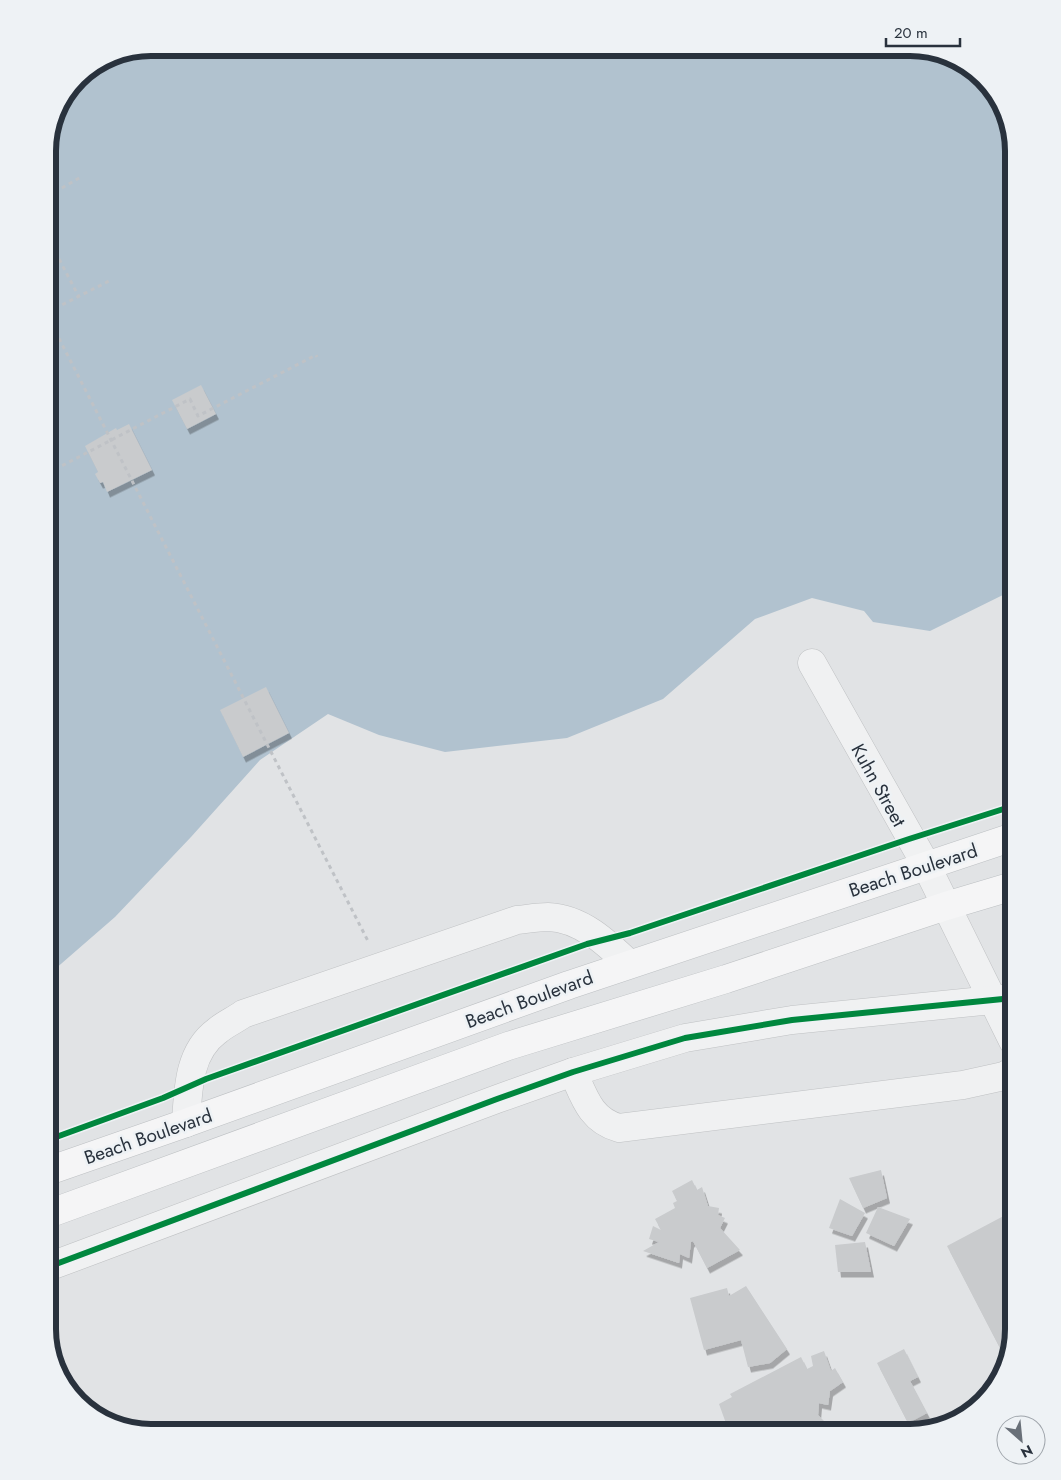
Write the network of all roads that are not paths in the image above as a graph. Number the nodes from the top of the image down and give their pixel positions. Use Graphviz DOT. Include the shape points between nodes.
graph roads {
  1 [pos="812,663"];
  2 [pos="1005,840"];
  3 [pos="926,865"];
  4 [pos="1005,889"];
  5 [pos="946,906"];
  6 [pos="629,964"];
  7 [pos="1003,999"];
  8 [pos="573,1072"];
  9 [pos="1005,1076"];
  10 [pos="186,1123"];
  11 [pos="56,1168"];
  12 [pos="56,1211"];
  13 [pos="56,1264"];
  1 -- 3 [label="street, Kuhn Street"];
  2 -- 3 [label="main road, Beach Boulevard"];
  3 -- 5 [label="street, Kuhn Street"];
  3 -- 6 [label="main road, Beach Boulevard"];
  4 -- 5 [label="main road, Beach Boulevard"];
  5 -- 7 [label="street, Kuhn Street"];
  5 -- 12 [label="main road, Beach Boulevard" via="726,980 508,1046"];
  6 -- 10 [label="main road, Beach Boulevard"];
  6 -- 10 [label="street" via="604,940 573,922 548,917 517,920 243,1014 215,1032 200,1051 191,1073"];
  7 -- 8 [label="street" via="792,1020 685,1038"];
  8 -- 9 [label="street" via="588,1105 598,1118 618,1128 963,1084"];
  8 -- 13 [label="street"];
  10 -- 11 [label="main road, Beach Boulevard"];
}
